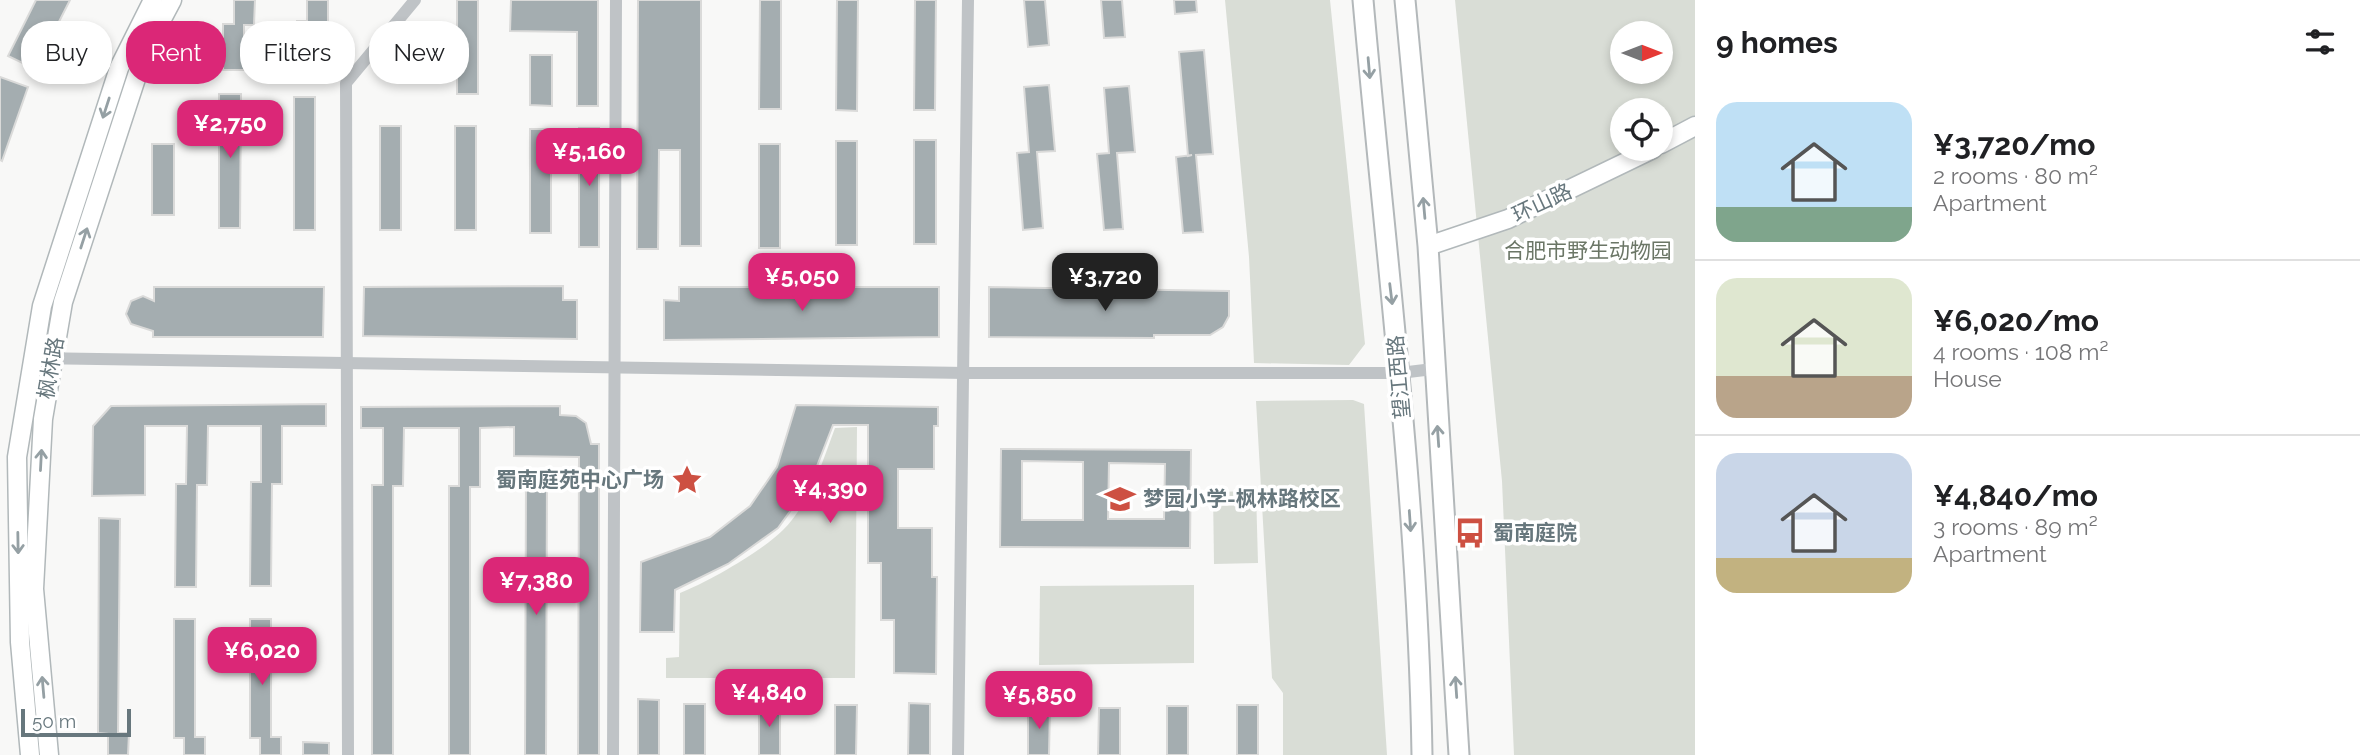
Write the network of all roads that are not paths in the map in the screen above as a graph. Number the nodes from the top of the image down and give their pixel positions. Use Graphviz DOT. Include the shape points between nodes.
graph roads {
  1 [pos="152,0"];
  2 [pos="172,0"];
  3 [pos="415,0"];
  4 [pos="616,0"];
  5 [pos="968,0"];
  6 [pos="1363,0"];
  7 [pos="1405,0"];
  8 [pos="1695,126"];
  9 [pos="1673,138"];
  10 [pos="1628,161"];
  11 [pos="1428,246"];
  12 [pos="34,358"];
  13 [pos="53,358"];
  14 [pos="345,364"];
  15 [pos="616,369"];
  16 [pos="1433,369"];
  17 [pos="963,373"];
  18 [pos="1400,373"];
  19 [pos="30,755"];
  20 [pos="49,755"];
  21 [pos="348,755"];
  22 [pos="613,755"];
  23 [pos="958,755"];
  24 [pos="1422,755"];
  25 [pos="1459,755"];
  1 -- 12 [label="main road, 枫林路, one-way" via="119,68 42,306"];
  13 -- 2 [label="main road, 枫林路, one-way" via="63,302 141,64"];
  3 -- 14 [label="street" via="346,83"];
  4 -- 15 [label="street"];
  5 -- 17 [label="street"];
  6 -- 18 [label="main road, 望江西路, one-way"];
  11 -- 7 [label="main road, 望江西路, one-way"];
  8 -- 9 [label="main road"];
  10 -- 11 [label="main road, 环山路" via="1508,219"];
  11 -- 16 [label="main road, 望江西路"];
  12 -- 13 [label="street"];
  12 -- 19 [label="main road, 枫林路, one-way" via="17,457 20,642"];
  13 -- 14 [label="street"];
  20 -- 13 [label="main road, 枫林路, one-way" via="34,589 43,419"];
  14 -- 15 [label="street"];
  14 -- 21 [label="street"];
  15 -- 17 [label="street"];
  15 -- 22 [label="street"];
  16 -- 18 [label="street"];
  25 -- 16 [label="main road, 望江西路, one-way"];
  17 -- 18 [label="street"];
  17 -- 23 [label="street"];
  18 -- 24 [label="main road, 望江西路, one-way"];
}
